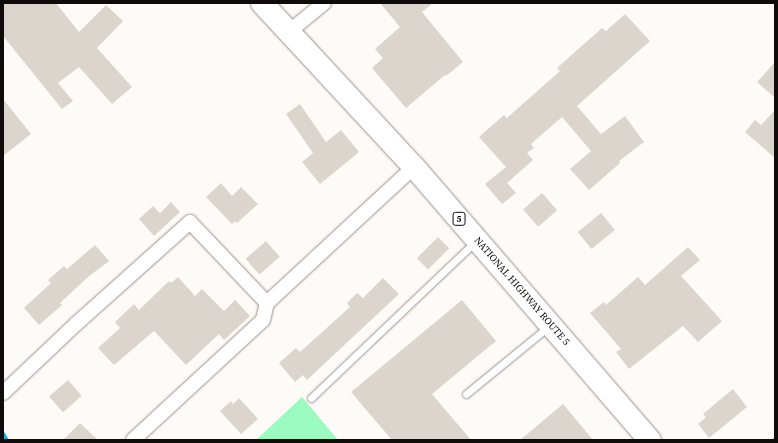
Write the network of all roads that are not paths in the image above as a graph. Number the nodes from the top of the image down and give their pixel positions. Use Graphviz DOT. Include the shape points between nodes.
graph roads {
  1 [pos="262,3"];
  2 [pos="324,3"];
  3 [pos="290,31"];
  4 [pos="414,167"];
  5 [pos="477,240"];
  6 [pos="267,303"];
  7 [pos="551,324"];
  8 [pos="3,393"];
  9 [pos="466,394"];
  10 [pos="310,398"];
  11 [pos="133,440"];
  12 [pos="650,440"];
  1 -- 3 [label="highway, NATIONAL HIGHWAY ROUTE 5 / 5"];
  2 -- 3 [label="street"];
  3 -- 4 [label="highway, NATIONAL HIGHWAY ROUTE 5 / 5"];
  4 -- 5 [label="highway, NATIONAL HIGHWAY ROUTE 5 / 5"];
  4 -- 6 [label="street"];
  5 -- 7 [label="highway, NATIONAL HIGHWAY ROUTE 5 / 5"];
  5 -- 10 [label="lane"];
  6 -- 8 [label="street" via="190,222"];
  6 -- 11 [label="street" via="263,320"];
  7 -- 9 [label="lane"];
  7 -- 12 [label="highway, NATIONAL HIGHWAY ROUTE 5 / 5"];
}
